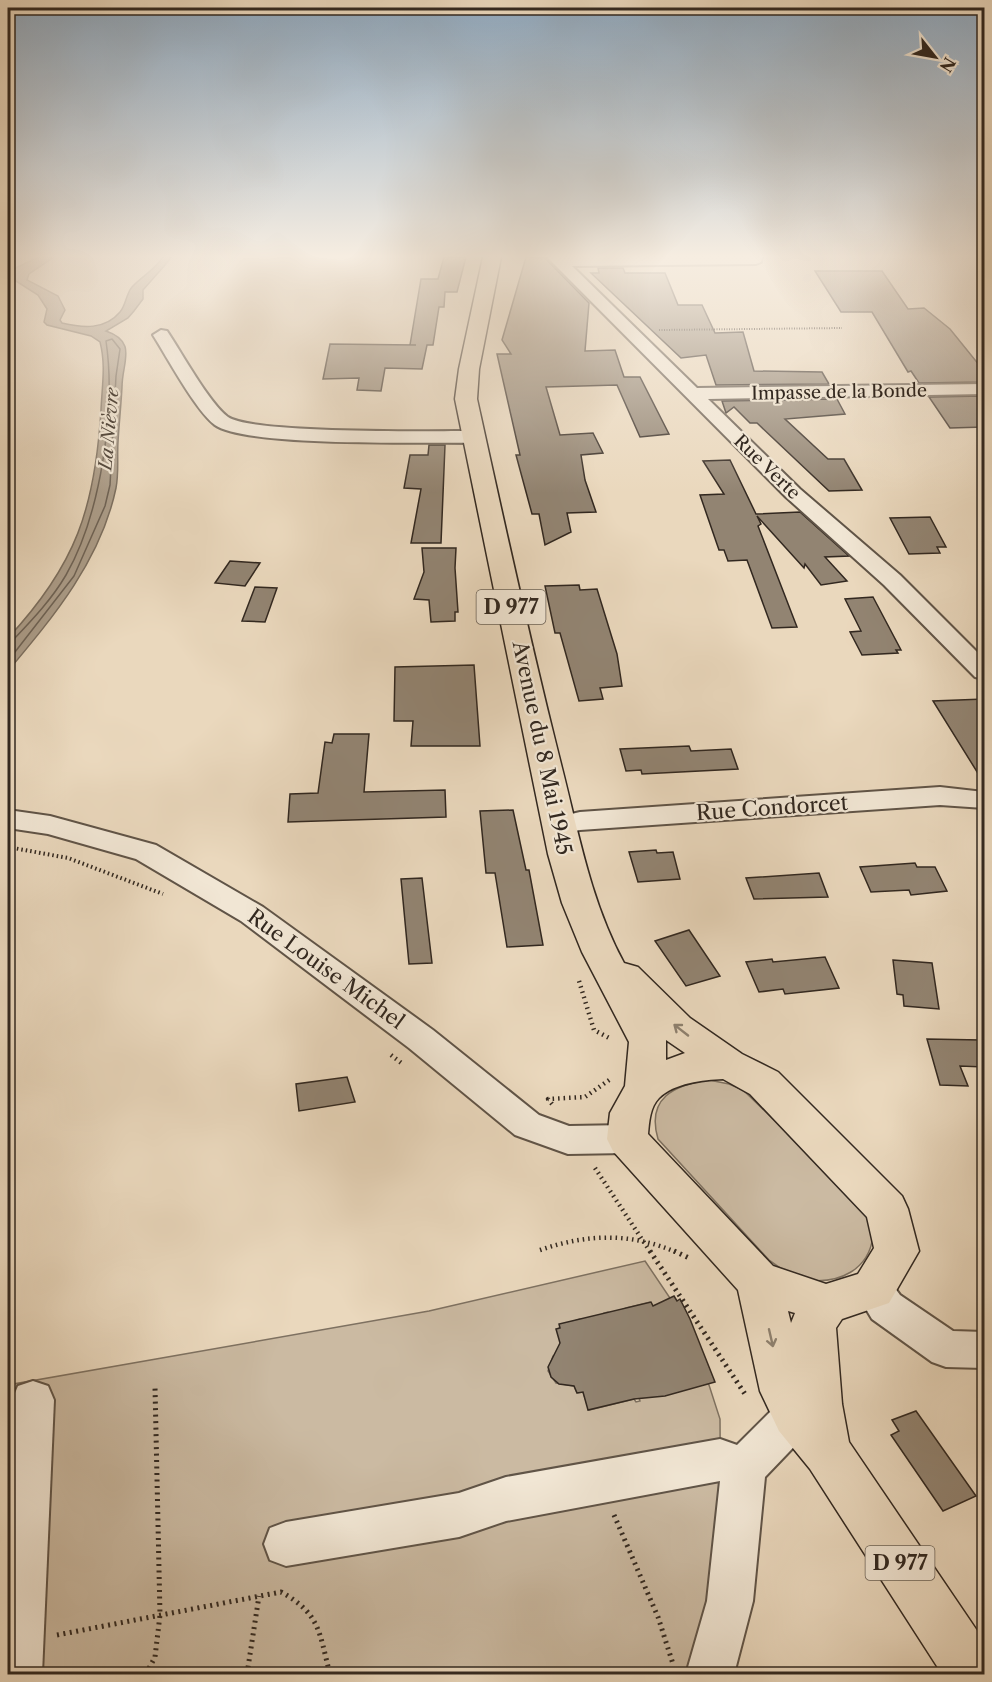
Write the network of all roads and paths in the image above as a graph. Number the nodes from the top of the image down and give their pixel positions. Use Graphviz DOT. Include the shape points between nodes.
graph roads {
  1 [pos="161,335"];
  2 [pos="476,335"];
  3 [pos="633,335"];
  4 [pos="984,389"];
  5 [pos="694,394"];
  6 [pos="474,437"];
  7 [pos="984,672"];
  8 [pos="984,800"];
  9 [pos="8,819"];
  10 [pos="560,825"];
  11 [pos="8,847"];
  12 [pos="165,895"];
  13 [pos="600,952"];
  14 [pos="386,1052"];
  15 [pos="728,1064"];
  16 [pos="405,1066"];
  17 [pos="645,1087"];
  18 [pos="627,1139"];
  19 [pos="540,1250"];
  20 [pos="693,1260"];
  21 [pos="758,1281"];
  22 [pos="873,1289"];
  23 [pos="826,1304"];
  24 [pos="984,1350"];
  25 [pos="155,1386"];
  26 [pos="33,1400"];
  27 [pos="813,1423"];
  28 [pos="744,1468"];
  29 [pos="600,1481"];
  30 [pos="286,1544"];
  31 [pos="260,1596"];
  32 [pos="160,1615"];
  33 [pos="19,1658"];
  34 [pos="146,1674"];
  35 [pos="247,1674"];
  36 [pos="330,1674"];
  37 [pos="672,1674"];
  38 [pos="710,1674"];
  39 [pos="974,1674"];
  1 -- 6 [label="street" via="212,412 233,427 310,434"];
  2 -- 6 [label="main road, Avenue du 8 Mai 1945 / D 977" via="466,399"];
  3 -- 5 [label="street, Rue Verte"];
  4 -- 5 [label="street, Impasse de la Bonde"];
  5 -- 7 [label="street, Rue Verte" via="793,493 892,579"];
  6 -- 10 [label="main road, Avenue du 8 Mai 1945 / D 977"];
  8 -- 10 [label="street, Rue Condorcet" via="940,796"];
  9 -- 18 [label="street, Rue Louise Michel" via="50,825 146,852 252,914 421,1039 527,1125 568,1140"];
  10 -- 13 [label="main road, Avenue du 8 Mai 1945 / D 977" via="564,855 579,903"];
  11 -- 12 [label="path" via="38,849 98,867"];
  15 -- 13 [label="main road, Avenue du 8 Mai 1945 / D 977, one-way" via="677,1028"];
  13 -- 17 [label="main road, Avenue du 8 Mai 1945 / D 977" via="648,1042"];
  14 -- 16 [label="path"];
  15 -- 17 [label="main road" via="695,1065"];
  15 -- 22 [label="main road, Avenue du 8 Mai 1945" via="764,1083 887,1209 897,1251"];
  17 -- 18 [label="main road" via="630,1113"];
  18 -- 21 [label="main road"];
  19 -- 20 [label="path" via="564,1241 606,1236 642,1239"];
  21 -- 23 [label="main road"];
  21 -- 27 [label="main road, D 977, one-way" via="784,1391"];
  22 -- 23 [label="main road"];
  22 -- 24 [label="street" via="886,1306 946,1349"];
  23 -- 27 [label="main road, D 977" via="813,1325"];
  25 -- 32 [label="path"];
  26 -- 33 [label="street"];
  27 -- 28 [label="street"];
  27 -- 39 [label="main road, D 977"];
  28 -- 29 [label="street" via="720,1460"];
  28 -- 38 [label="street" via="730,1600"];
  29 -- 30 [label="street" via="506,1499 459,1515"];
  29 -- 37 [label="path" via="658,1617 674,1667"];
  31 -- 32 [label="path"];
  31 -- 35 [label="path"];
  31 -- 36 [label="path" via="281,1592 302,1604 315,1620"];
  32 -- 33 [label="path"];
  32 -- 34 [label="path" via="155,1657"];
}
